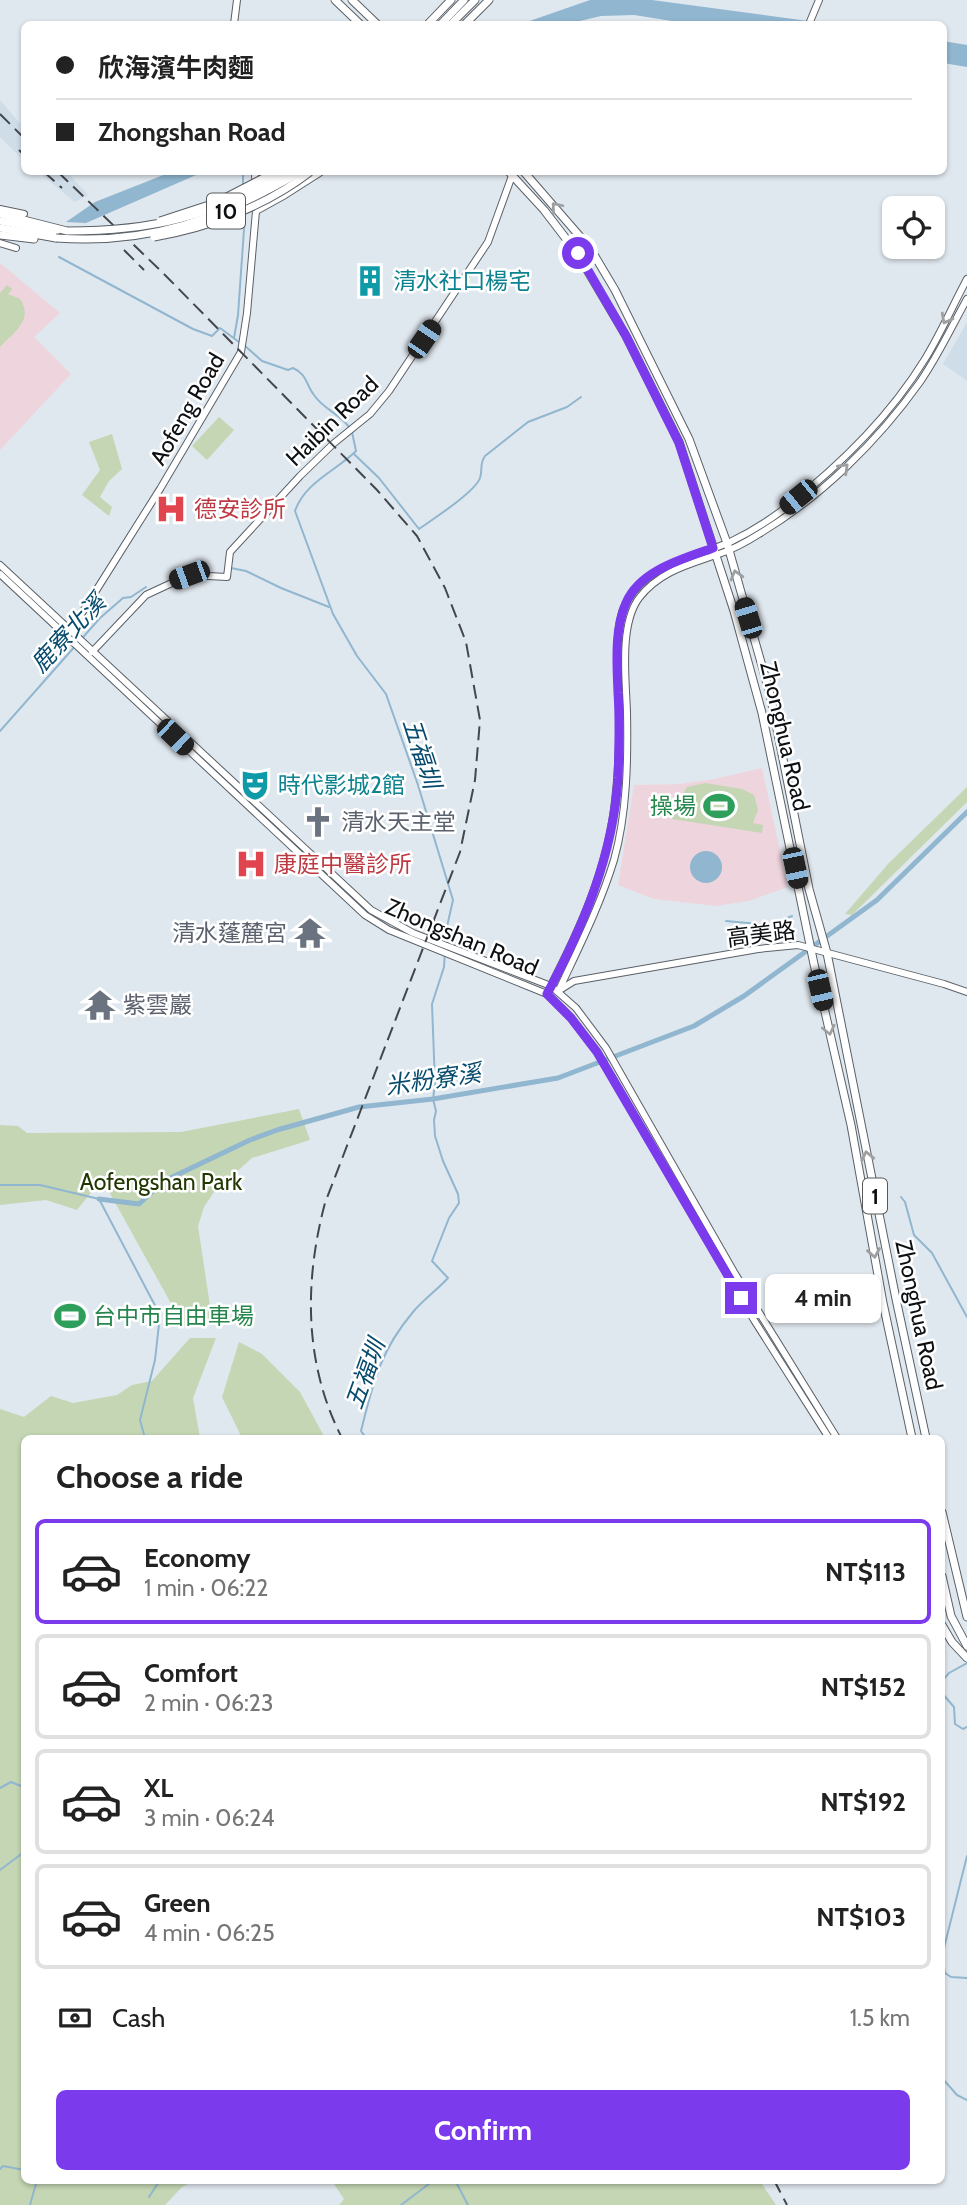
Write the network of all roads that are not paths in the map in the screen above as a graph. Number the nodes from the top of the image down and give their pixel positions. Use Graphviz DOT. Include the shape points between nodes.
graph roads {
  1 [pos="237,0"];
  2 [pos="335,0"];
  3 [pos="352,0"];
  4 [pos="451,0"];
  5 [pos="464,0"];
  6 [pos="475,0"];
  7 [pos="489,0"];
  8 [pos="819,0"];
  9 [pos="234,21"];
  10 [pos="357,21"];
  11 [pos="374,21"];
  12 [pos="431,21"];
  13 [pos="444,21"];
  14 [pos="454,21"];
  15 [pos="468,21"];
  16 [pos="810,21"];
  17 [pos="257,175"];
  18 [pos="269,175"];
  19 [pos="281,175"];
  20 [pos="295,175"];
  21 [pos="305,175"];
  22 [pos="317,175"];
  23 [pos="510,175"];
  24 [pos="513,175"];
  25 [pos="527,175"];
  26 [pos="256,211"];
  27 [pos="0,212"];
  28 [pos="24,214"];
  29 [pos="0,221"];
  30 [pos="0,228"];
  31 [pos="147,231"];
  32 [pos="67,232"];
  33 [pos="0,235"];
  34 [pos="56,238"];
  35 [pos="0,243"];
  36 [pos="16,248"];
  37 [pos="967,279"];
  38 [pos="967,299"];
  39 [pos="728,547"];
  40 [pos="715,552"];
  41 [pos="0,565"];
  42 [pos="0,574"];
  43 [pos="69,634"];
  44 [pos="90,653"];
  45 [pos="808,946"];
  46 [pos="826,952"];
  47 [pos="551,986"];
  48 [pos="558,992"];
  49 [pos="967,992"];
  50 [pos="547,994"];
  51 [pos="617,1078"];
  52 [pos="672,1172"];
  53 [pos="895,1299"];
  54 [pos="883,1303"];
  55 [pos="827,1435"];
  56 [pos="835,1435"];
  57 [pos="911,1435"];
  58 [pos="925,1435"];
  59 [pos="945,1543"];
  60 [pos="945,1589"];
  61 [pos="967,1618"];
  62 [pos="945,1630"];
  63 [pos="967,1646"];
  64 [pos="967,1658"];
  1 -- 9 [label="street"];
  2 -- 10 [label="main road"];
  3 -- 11 [label="main road"];
  4 -- 12 [label="main road"];
  5 -- 13 [label="main road"];
  6 -- 14 [label="main road"];
  7 -- 15 [label="main road"];
  8 -- 16 [label="street"];
  17 -- 26 [label="street, Aofeng Road"];
  18 -- 31 [label="main road, bridge"];
  19 -- 31 [label="main road, 10, bridge" via="232,201"];
  20 -- 31 [label="main road, 10, bridge" via="229,211 191,224"];
  21 -- 31 [label="main road, bridge" via="204,227 153,237"];
  22 -- 26 [label="street"];
  23 -- 44 [label="street, Haibin Road" via="488,242 389,391 370,414 300,475 230,552 227,577 189,575 146,595"];
  24 -- 40 [label="main road, Zhonghua Road / 1" via="578,253 626,336 679,443"];
  39 -- 25 [label="main road, Zhonghua Road / 1, one-way" via="689,439 615,290 590,248"];
  26 -- 43 [label="street, Aofeng Road" via="241,352"];
  27 -- 28 [label="street"];
  27 -- 32 [label="main road"];
  29 -- 32 [label="main road, 10"];
  30 -- 34 [label="main road, 10"];
  31 -- 32 [label="main road, 10, bridge"];
  31 -- 34 [label="main road, 10, bridge" via="104,240"];
  33 -- 34 [label="main road"];
  35 -- 36 [label="street"];
  37 -- 39 [label="street, one-way" via="926,358 874,425 813,485"];
  39 -- 38 [label="street, one-way" via="766,531 809,499 876,435 921,380"];
  39 -- 40 [label="street"];
  46 -- 39 [label="main road, Zhonghua Road / 1, one-way" via="770,694"];
  40 -- 45 [label="main road, Zhonghua Road / 1" via="760,704"];
  40 -- 47 [label="street" via="662,568 644,581 625,605 618,640 618,778 610,841 593,895"];
  40 -- 48 [label="street" via="666,574 632,609 626,651 627,729 620,832 605,887"];
  41 -- 43 [label="street, Zhongshan Road"];
  42 -- 43 [label="street, Zhongshan Road"];
  43 -- 44 [label="street, Zhongshan Road"];
  44 -- 47 [label="street, Zhongshan Road" via="371,910 413,933"];
  44 -- 50 [label="street, Zhongshan Road" via="365,915 389,930"];
  45 -- 46 [label="street, 高美路"];
  45 -- 48 [label="street, 高美路" via="758,949 574,981"];
  45 -- 54 [label="main road, Zhonghua Road / 1, one-way" via="851,1125"];
  46 -- 49 [label="street, 高美路"];
  53 -- 46 [label="main road, Zhonghua Road / 1, one-way"];
  47 -- 48 [label="street, Zhongshan Road"];
  47 -- 50 [label="street"];
  48 -- 50 [label="street, 高美路"];
  48 -- 51 [label="street, Zhongshan Road" via="606,1048"];
  50 -- 51 [label="street, Zhongshan Road"];
  51 -- 52 [label="street"];
  52 -- 55 [label="street" via="754,1320"];
  52 -- 56 [label="street"];
  53 -- 54 [label="main road"];
  53 -- 58 [label="main road, Zhonghua Road / 1"];
  54 -- 57 [label="main road, Zhonghua Road / 1"];
  59 -- 61 [label="main road"];
  60 -- 63 [label="main road" via="951,1616"];
  62 -- 64 [label="main road"];
}
